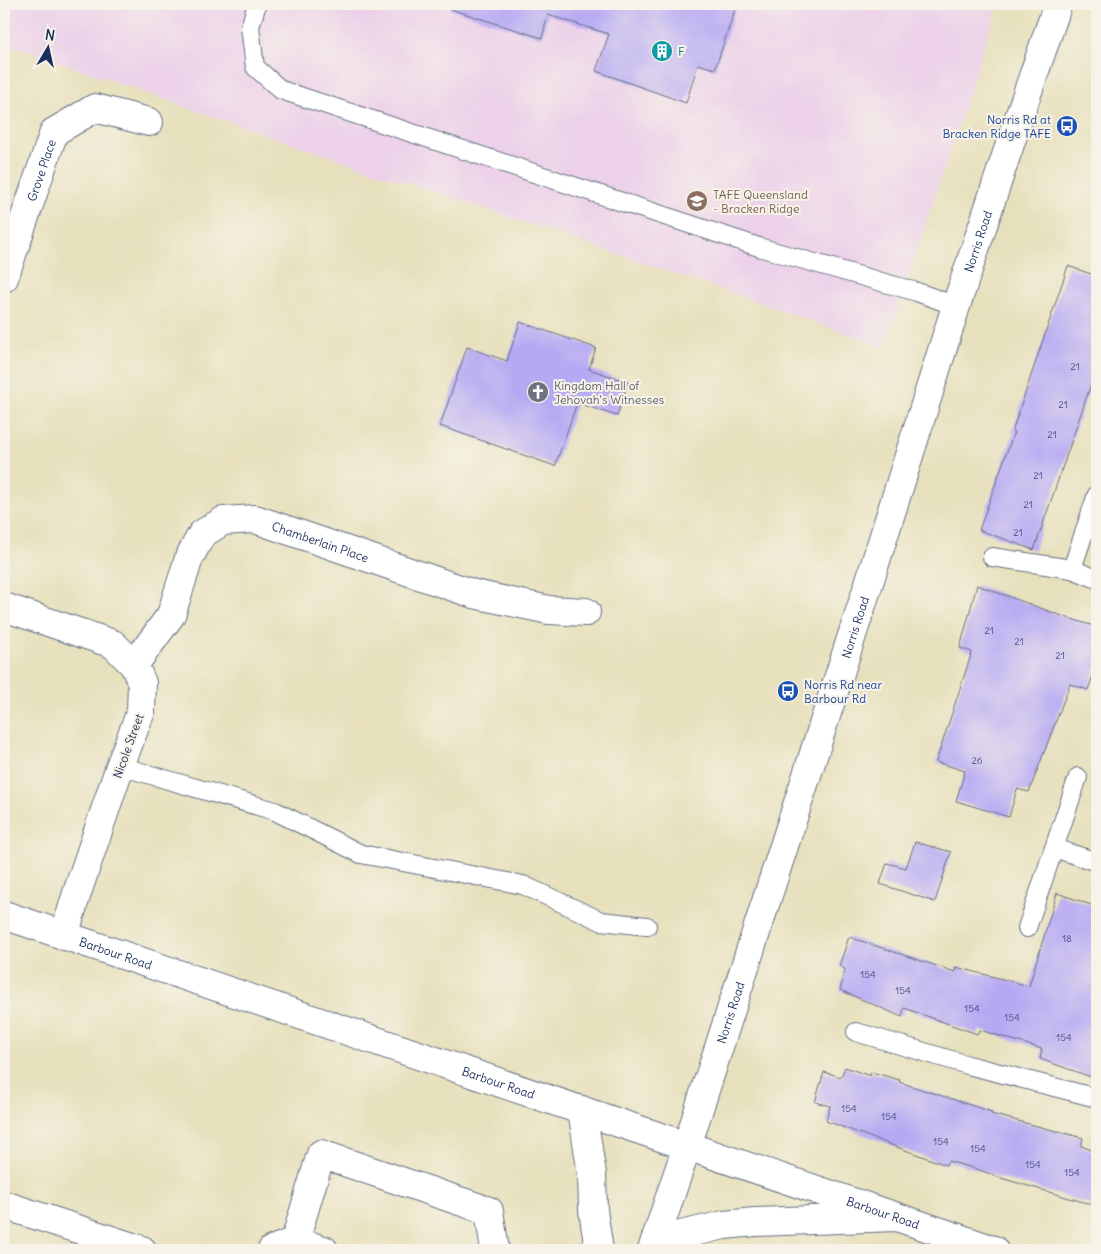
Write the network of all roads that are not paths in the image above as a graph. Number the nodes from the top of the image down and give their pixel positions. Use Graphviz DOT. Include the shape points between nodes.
graph roads {
  1 [pos="257,4"];
  2 [pos="1058,4"];
  3 [pos="149,122"];
  4 [pos="4,278"];
  5 [pos="956,306"];
  6 [pos="1097,494"];
  7 [pos="992,557"];
  8 [pos="1072,569"];
  9 [pos="1097,579"];
  10 [pos="4,608"];
  11 [pos="586,612"];
  12 [pos="134,666"];
  13 [pos="120,766"];
  14 [pos="1078,777"];
  15 [pos="1054,848"];
  16 [pos="1097,862"];
  17 [pos="4,915"];
  18 [pos="647,926"];
  19 [pos="1027,928"];
  20 [pos="64,936"];
  21 [pos="856,1032"];
  22 [pos="1097,1098"];
  23 [pos="582,1110"];
  24 [pos="687,1146"];
  25 [pos="4,1205"];
  26 [pos="897,1216"];
  27 [pos="284,1246"];
  28 [pos="654,1246"];
  29 [pos="142,1250"];
  30 [pos="324,1250"];
  31 [pos="495,1250"];
  32 [pos="599,1250"];
  33 [pos="994,1250"];
  1 -- 5 [label="lane" via="250,27 255,67 281,90 762,248"];
  2 -- 5 [label="street, Norris Road"];
  3 -- 4 [label="street, Grove Place" via="95,108 54,132"];
  5 -- 24 [label="street, Norris Road"];
  6 -- 8 [label="lane"];
  7 -- 8 [label="lane"];
  8 -- 9 [label="lane"];
  10 -- 12 [label="street, Nicole Street" via="113,644"];
  11 -- 12 [label="street, Chamberlain Place" via="550,610 474,594 255,519 223,521 202,534 189,558 171,615"];
  12 -- 13 [label="street, Nicole Street" via="142,684 141,711"];
  13 -- 18 [label="lane" via="276,810 361,854 523,885 601,921"];
  13 -- 20 [label="street, Nicole Street"];
  14 -- 15 [label="lane"];
  15 -- 16 [label="lane"];
  15 -- 19 [label="lane"];
  17 -- 20 [label="street, Barbour Road"];
  20 -- 23 [label="street, Barbour Road"];
  21 -- 22 [label="lane" via="968,1066"];
  23 -- 24 [label="street, Barbour Road"];
  23 -- 32 [label="street"];
  24 -- 26 [label="street, Barbour Road"];
  24 -- 28 [label="street, Norris Road"];
  25 -- 29 [label="street"];
  26 -- 28 [label="street" via="724,1225"];
  26 -- 33 [label="street, Barbour Road"];
  27 -- 30 [label="street"];
  27 -- 31 [label="street" via="321,1154 489,1211"];
}
